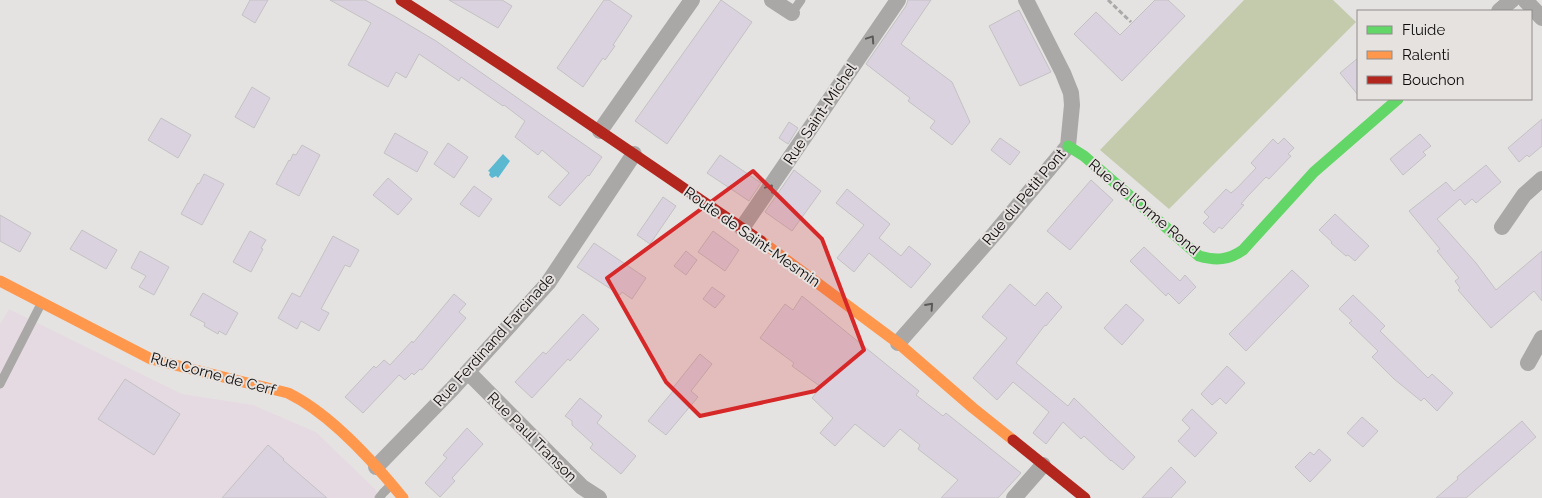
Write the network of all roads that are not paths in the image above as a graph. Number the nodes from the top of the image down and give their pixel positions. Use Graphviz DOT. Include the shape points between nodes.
graph roads {
  1 [pos="401,0"];
  2 [pos="692,0"];
  3 [pos="772,0"];
  4 [pos="898,0"];
  5 [pos="1026,0"];
  6 [pos="1512,0"];
  7 [pos="1524,0"];
  8 [pos="797,6"];
  9 [pos="1500,10"];
  10 [pos="1542,18"];
  11 [pos="1397,100"];
  12 [pos="600,131"];
  13 [pos="1068,146"];
  14 [pos="634,154"];
  15 [pos="1542,180"];
  16 [pos="1502,227"];
  17 [pos="742,228"];
  18 [pos="0,281"];
  19 [pos="42,303"];
  20 [pos="1542,338"];
  21 [pos="898,343"];
  22 [pos="1528,362"];
  23 [pos="468,372"];
  24 [pos="0,384"];
  25 [pos="1043,465"];
  26 [pos="376,467"];
  27 [pos="392,484"];
  28 [pos="379,498"];
  29 [pos="403,498"];
  30 [pos="599,498"];
  31 [pos="1014,498"];
  32 [pos="1085,498"];
  1 -- 12 [label="street, Route de Saint-Mesmin"];
  2 -- 12 [label="street"];
  3 -- 8 [label="street"];
  17 -- 4 [label="street, Rue Saint-Michel, one-way"];
  5 -- 13 [label="street, Rue du Petit Pont" via="1070,93"];
  6 -- 9 [label="street"];
  7 -- 10 [label="street"];
  11 -- 13 [label="street, Rue de l'Orme Rond" via="1314,172 1243,250 1222,261 1199,256 1084,156"];
  12 -- 14 [label="street, Route de Saint-Mesmin"];
  21 -- 13 [label="street, Rue du Petit Pont, one-way"];
  14 -- 17 [label="street, Route de Saint-Mesmin"];
  14 -- 23 [label="street, Rue Ferdinand Farcinade" via="548,283"];
  15 -- 16 [label="street" via="1524,195"];
  17 -- 21 [label="street, Route de Saint-Mesmin"];
  18 -- 19 [label="street, Rue Corne de Cerf"];
  19 -- 24 [label="lane"];
  19 -- 26 [label="street, Rue Corne de Cerf" via="151,359 304,400"];
  20 -- 22 [label="street"];
  21 -- 25 [label="street, Route de Saint-Mesmin"];
  23 -- 26 [label="street, Rue Ferdinand Farcinade"];
  23 -- 30 [label="street, Rue Paul Transon" via="582,487"];
  25 -- 31 [label="street"];
  25 -- 32 [label="street, Route de Saint-Mesmin"];
  26 -- 27 [label="street, Rue Corne de Cerf"];
  27 -- 28 [label="lane"];
  27 -- 29 [label="street, Rue Corne de Cerf"];
}
